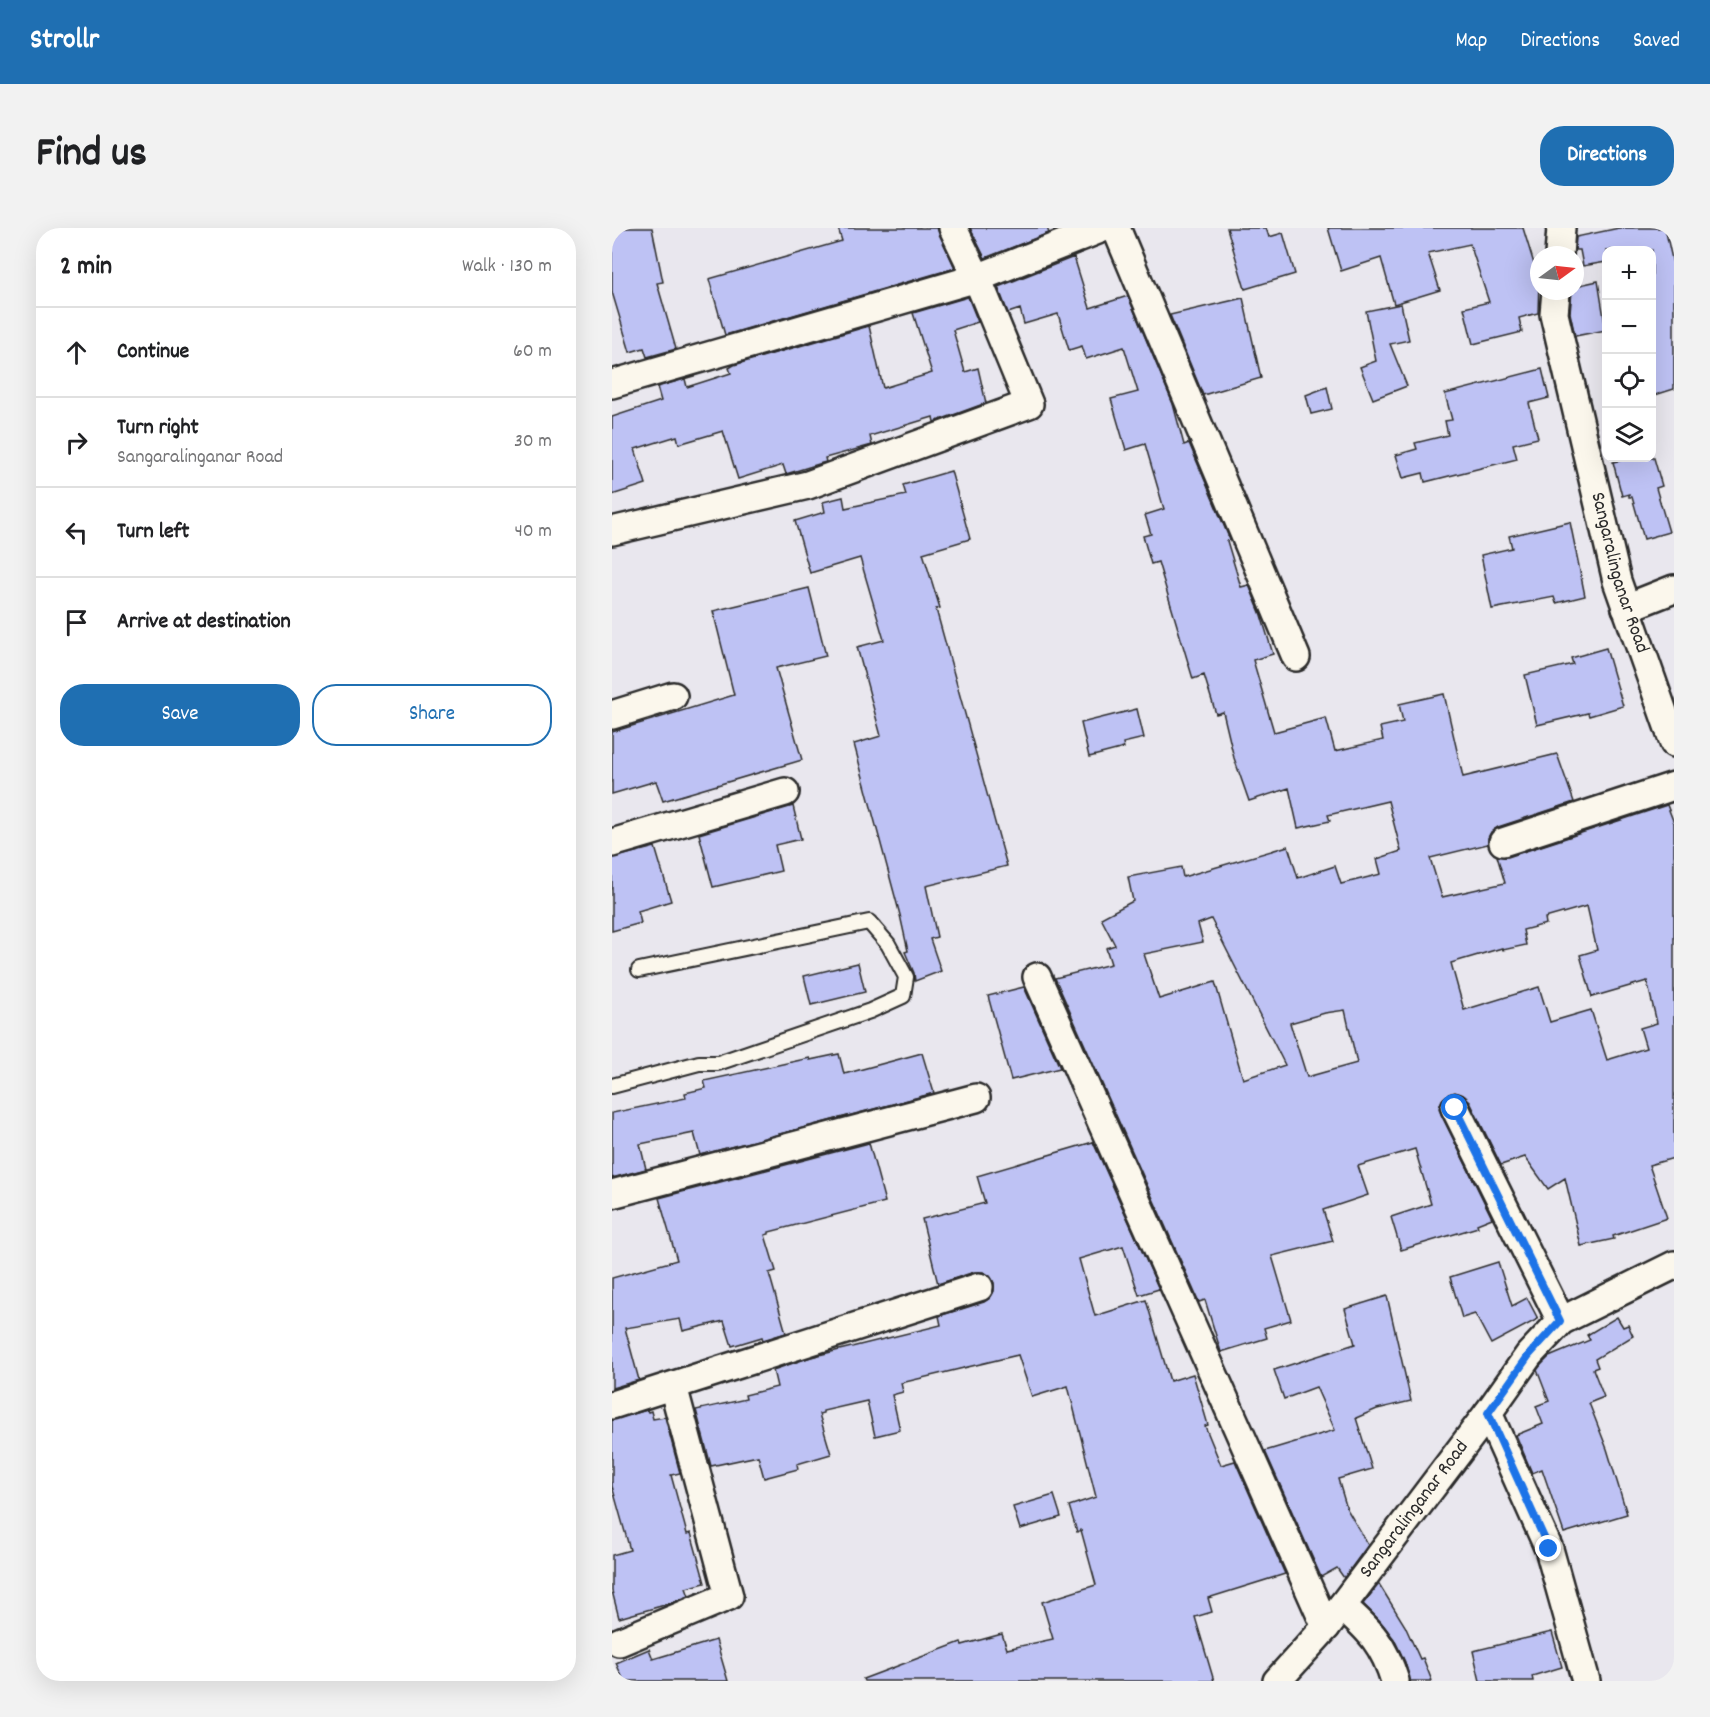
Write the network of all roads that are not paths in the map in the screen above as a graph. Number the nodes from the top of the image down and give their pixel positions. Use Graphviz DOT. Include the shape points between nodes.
graph roads {
  1 [pos="952,228"];
  2 [pos="1103,228"];
  3 [pos="1116,228"];
  4 [pos="1561,228"];
  5 [pos="1560,246"];
  6 [pos="977,278"];
  7 [pos="1555,300"];
  8 [pos="612,384"];
  9 [pos="612,531"];
  10 [pos="1674,589"];
  11 [pos="1626,608"];
  12 [pos="1296,657"];
  13 [pos="673,696"];
  14 [pos="612,715"];
  15 [pos="1674,743"];
  16 [pos="1674,786"];
  17 [pos="785,792"];
  18 [pos="1503,842"];
  19 [pos="612,843"];
  20 [pos="639,970"];
  21 [pos="1037,977"];
  22 [pos="612,1086"];
  23 [pos="976,1098"];
  24 [pos="1455,1108"];
  25 [pos="612,1194"];
  26 [pos="1674,1265"];
  27 [pos="979,1287"];
  28 [pos="1560,1321"];
  29 [pos="673,1386"];
  30 [pos="612,1405"];
  31 [pos="1488,1413"];
  32 [pos="1342,1606"];
  33 [pos="1326,1627"];
  34 [pos="619,1642"];
  35 [pos="1277,1681"];
  36 [pos="1395,1681"];
  37 [pos="1586,1681"];
  1 -- 6 [label="street"];
  2 -- 6 [label="street"];
  3 -- 12 [label="street"];
  4 -- 5 [label="street"];
  6 -- 8 [label="street"];
  6 -- 9 [label="street" via="1029,404 808,485"];
  7 -- 11 [label="street, Sangaralinganar Road" via="1554,314"];
  10 -- 11 [label="street"];
  11 -- 15 [label="street, Sangaralinganar Road"];
  13 -- 14 [label="street"];
  16 -- 18 [label="street"];
  17 -- 19 [label="street"];
  20 -- 22 [label="lane" via="869,922 888,944 906,977 903,996 870,1011 718,1063 699,1063"];
  21 -- 33 [label="street"];
  23 -- 25 [label="street"];
  24 -- 28 [label="street"];
  26 -- 28 [label="street, Sangaralinganar Road"];
  27 -- 29 [label="street"];
  28 -- 31 [label="street, Sangaralinganar Road" via="1529,1355"];
  29 -- 30 [label="street"];
  29 -- 34 [label="street" via="729,1596"];
  31 -- 32 [label="street, Sangaralinganar Road"];
  31 -- 37 [label="street" via="1549,1549"];
  32 -- 33 [label="street, Sangaralinganar Road"];
  32 -- 36 [label="street" via="1379,1641"];
  33 -- 35 [label="street, Sangaralinganar Road"];
}
